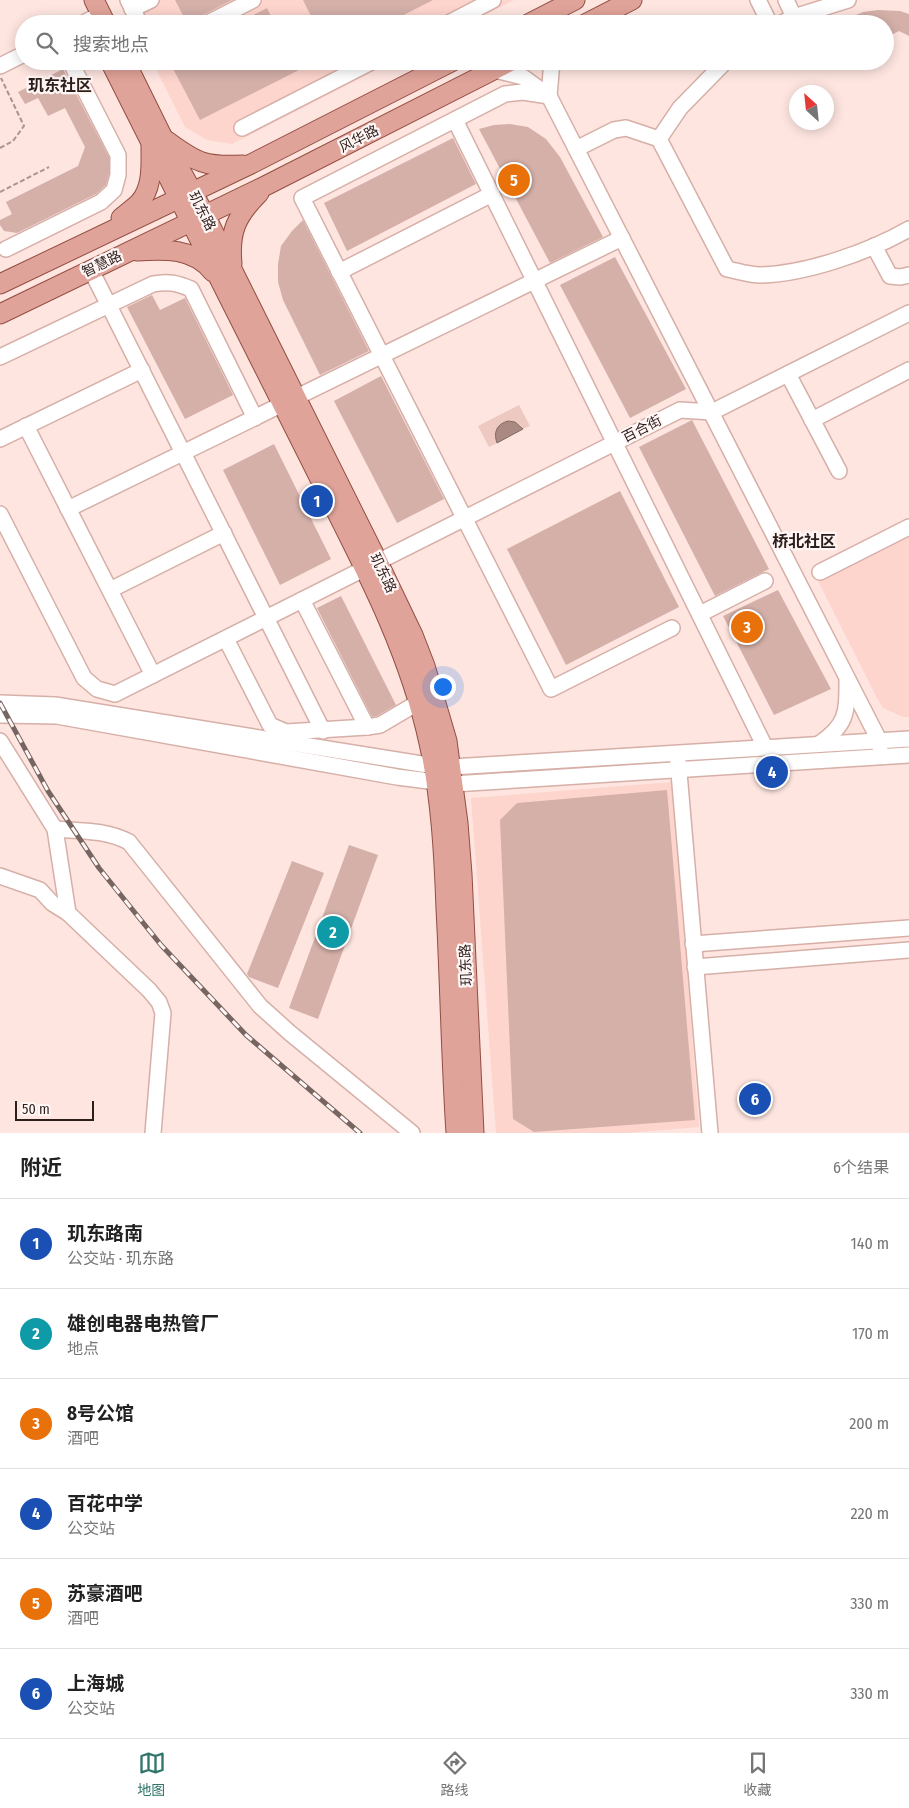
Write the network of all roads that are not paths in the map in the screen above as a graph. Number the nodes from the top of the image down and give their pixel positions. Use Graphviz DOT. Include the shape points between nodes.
graph roads {
  1 [pos="79,0"];
  2 [pos="150,0"];
  3 [pos="253,0"];
  4 [pos="493,0"];
  5 [pos="575,0"];
  6 [pos="632,0"];
  7 [pos="758,0"];
  8 [pos="786,0"];
  9 [pos="848,0"];
  10 [pos="130,5"];
  11 [pos="92,15"];
  12 [pos="224,15"];
  13 [pos="464,15"];
  14 [pos="546,15"];
  15 [pos="603,15"];
  16 [pos="766,15"];
  17 [pos="793,15"];
  18 [pos="800,15"];
  19 [pos="15,58"];
  20 [pos="0,66"];
  21 [pos="75,70"];
  22 [pos="115,70"];
  23 [pos="129,70"];
  24 [pos="355,70"];
  25 [pos="435,70"];
  26 [pos="495,70"];
  27 [pos="551,70"];
  28 [pos="717,70"];
  29 [pos="549,96"];
  30 [pos="455,120"];
  31 [pos="242,128"];
  32 [pos="659,139"];
  33 [pos="158,141"];
  34 [pos="287,145"];
  35 [pos="576,149"];
  36 [pos="251,164"];
  37 [pos="300,169"];
  38 [pos="265,186"];
  39 [pos="492,194"];
  40 [pos="186,195"];
  41 [pos="199,218"];
  42 [pos="908,231"];
  43 [pos="104,233"];
  44 [pos="622,238"];
  45 [pos="874,246"];
  46 [pos="6,248"];
  47 [pos="126,252"];
  48 [pos="91,270"];
  49 [pos="339,272"];
  50 [pos="909,275"];
  51 [pos="228,278"];
  52 [pos="535,281"];
  53 [pos="0,284"];
  54 [pos="109,305"];
  55 [pos="909,313"];
  56 [pos="0,314"];
  57 [pos="382,356"];
  58 [pos="0,357"];
  59 [pos="142,370"];
  60 [pos="909,370"];
  61 [pos="788,374"];
  62 [pos="289,401"];
  63 [pos="712,412"];
  64 [pos="255,418"];
  65 [pos="812,420"];
  66 [pos="26,426"];
  67 [pos="0,439"];
  68 [pos="615,443"];
  69 [pos="183,453"];
  70 [pos="839,471"];
  71 [pos="68,509"];
  72 [pos="0,514"];
  73 [pos="464,519"];
  74 [pos="909,527"];
  75 [pos="224,533"];
  76 [pos="371,566"];
  77 [pos="820,572"];
  78 [pos="764,581"];
  79 [pos="110,590"];
  80 [pos="302,600"];
  81 [pos="700,614"];
  82 [pos="266,618"];
  83 [pos="672,628"];
  84 [pos="226,639"];
  85 [pos="153,675"];
  86 [pos="847,677"];
  87 [pos="419,702"];
  88 [pos="0,703"];
  89 [pos="0,714"];
  90 [pos="367,728"];
  91 [pos="323,731"];
  92 [pos="909,738"];
  93 [pos="880,740"];
  94 [pos="0,741"];
  95 [pos="819,744"];
  96 [pos="765,747"];
  97 [pos="677,753"];
  98 [pos="909,754"];
  99 [pos="881,756"];
  100 [pos="678,770"];
  101 [pos="444,775"];
  102 [pos="55,829"];
  103 [pos="0,876"];
  104 [pos="68,913"];
  105 [pos="909,928"];
  106 [pos="693,944"];
  107 [pos="909,950"];
  108 [pos="695,967"];
  109 [pos="464,1130"];
  110 [pos="152,1133"];
  111 [pos="412,1133"];
  112 [pos="710,1133"];
  1 -- 11 [label="main road"];
  2 -- 10 [label="street"];
  3 -- 12 [label="street"];
  4 -- 13 [label="street"];
  5 -- 14 [label="main road"];
  6 -- 15 [label="main road"];
  7 -- 16 [label="street"];
  8 -- 17 [label="street"];
  9 -- 18 [label="street"];
  19 -- 20 [label="street"];
  21 -- 46 [label="street" via="118,155 114,190 101,202"];
  22 -- 33 [label="main road, 玑东路"];
  23 -- 33 [label="main road, 玑东路"];
  24 -- 31 [label="street"];
  25 -- 34 [label="main road, 风华路"];
  26 -- 29 [label="street" via="523,77"];
  26 -- 37 [label="main road, 风华路"];
  27 -- 29 [label="street"];
  28 -- 32 [label="street" via="680,108"];
  29 -- 30 [label="street" via="523,92 506,94"];
  29 -- 35 [label="street"];
  30 -- 39 [label="street"];
  30 -- 49 [label="street" via="302,198"];
  32 -- 35 [label="street" via="626,128 614,130"];
  32 -- 45 [label="street" via="727,269 758,275 802,271"];
  33 -- 36 [label="main road" via="200,162 219,166"];
  33 -- 40 [label="main road, 玑东路"];
  33 -- 43 [label="main road" via="148,186 141,201"];
  34 -- 36 [label="main road, 风华路"];
  34 -- 37 [label="main road"];
  35 -- 44 [label="street"];
  36 -- 40 [label="main road, 风华路"];
  37 -- 38 [label="main road, 风华路"];
  38 -- 41 [label="main road, 风华路"];
  38 -- 51 [label="main road" via="247,204 233,230"];
  39 -- 49 [label="street"];
  39 -- 52 [label="street"];
  40 -- 41 [label="main road, 玑东路"];
  40 -- 43 [label="main road, 智慧路"];
  41 -- 47 [label="main road, 智慧路"];
  41 -- 51 [label="main road, 玑东路"];
  42 -- 45 [label="street"];
  43 -- 53 [label="main road, 智慧路"];
  44 -- 52 [label="street"];
  44 -- 63 [label="street"];
  45 -- 50 [label="street" via="890,276"];
  47 -- 48 [label="main road, 智慧路"];
  47 -- 51 [label="main road" via="172,250 196,257"];
  48 -- 54 [label="street"];
  48 -- 56 [label="main road, 智慧路"];
  49 -- 57 [label="street"];
  51 -- 62 [label="main road, 玑东路"];
  52 -- 57 [label="street"];
  52 -- 68 [label="street"];
  54 -- 58 [label="street"];
  54 -- 59 [label="street"];
  54 -- 64 [label="street" via="153,284 179,283 191,289"];
  55 -- 61 [label="street"];
  57 -- 62 [label="street"];
  57 -- 73 [label="street"];
  59 -- 66 [label="street"];
  59 -- 69 [label="street"];
  60 -- 65 [label="street"];
  61 -- 63 [label="street"];
  61 -- 65 [label="street"];
  62 -- 64 [label="street"];
  62 -- 76 [label="main road, 玑东路"];
  63 -- 68 [label="street, 百合街" via="680,410"];
  63 -- 86 [label="street"];
  64 -- 69 [label="street"];
  65 -- 70 [label="street"];
  66 -- 67 [label="street"];
  66 -- 71 [label="street"];
  68 -- 73 [label="street, 百合街"];
  68 -- 81 [label="street"];
  69 -- 71 [label="street"];
  69 -- 75 [label="street"];
  71 -- 79 [label="street"];
  72 -- 85 [label="street, 百合街" via="84,678 97,689 114,694"];
  73 -- 76 [label="street, 百合街"];
  73 -- 83 [label="street" via="551,689"];
  74 -- 77 [label="street"];
  75 -- 79 [label="street"];
  75 -- 82 [label="street"];
  76 -- 80 [label="street, 百合街"];
  76 -- 87 [label="main road, 玑东路"];
  76 -- 101 [label="main road, 玑东路" via="413,636 425,666 446,741"];
  78 -- 81 [label="street"];
  79 -- 85 [label="street"];
  80 -- 82 [label="street, 百合街"];
  80 -- 90 [label="street"];
  81 -- 96 [label="street"];
  82 -- 84 [label="street, 百合街"];
  82 -- 91 [label="street"];
  84 -- 85 [label="street, 百合街"];
  84 -- 91 [label="street" via="270,725 286,732"];
  86 -- 93 [label="street"];
  86 -- 95 [label="street" via="847,703 842,724"];
  87 -- 90 [label="street" via="380,725"];
  87 -- 101 [label="main road, 玑东路"];
  88 -- 101 [label="street" via="55,705"];
  89 -- 101 [label="street" via="57,716 397,777"];
  90 -- 91 [label="street"];
  92 -- 93 [label="street"];
  93 -- 95 [label="street"];
  93 -- 99 [label="street"];
  94 -- 102 [label="street"];
  95 -- 96 [label="street"];
  96 -- 97 [label="street"];
  97 -- 100 [label="street"];
  97 -- 101 [label="street"];
  98 -- 99 [label="street"];
  99 -- 100 [label="street"];
  100 -- 101 [label="street"];
  100 -- 106 [label="street"];
  101 -- 109 [label="main road, 玑东路" via="462,874"];
  102 -- 104 [label="street"];
  102 -- 111 [label="street" via="102,833 129,842 260,1006"];
  103 -- 104 [label="street" via="40,890 52,904"];
  104 -- 110 [label="street" via="159,1002 163,1013"];
  105 -- 106 [label="street"];
  106 -- 108 [label="street"];
  107 -- 108 [label="street"];
  108 -- 112 [label="street"];
}
